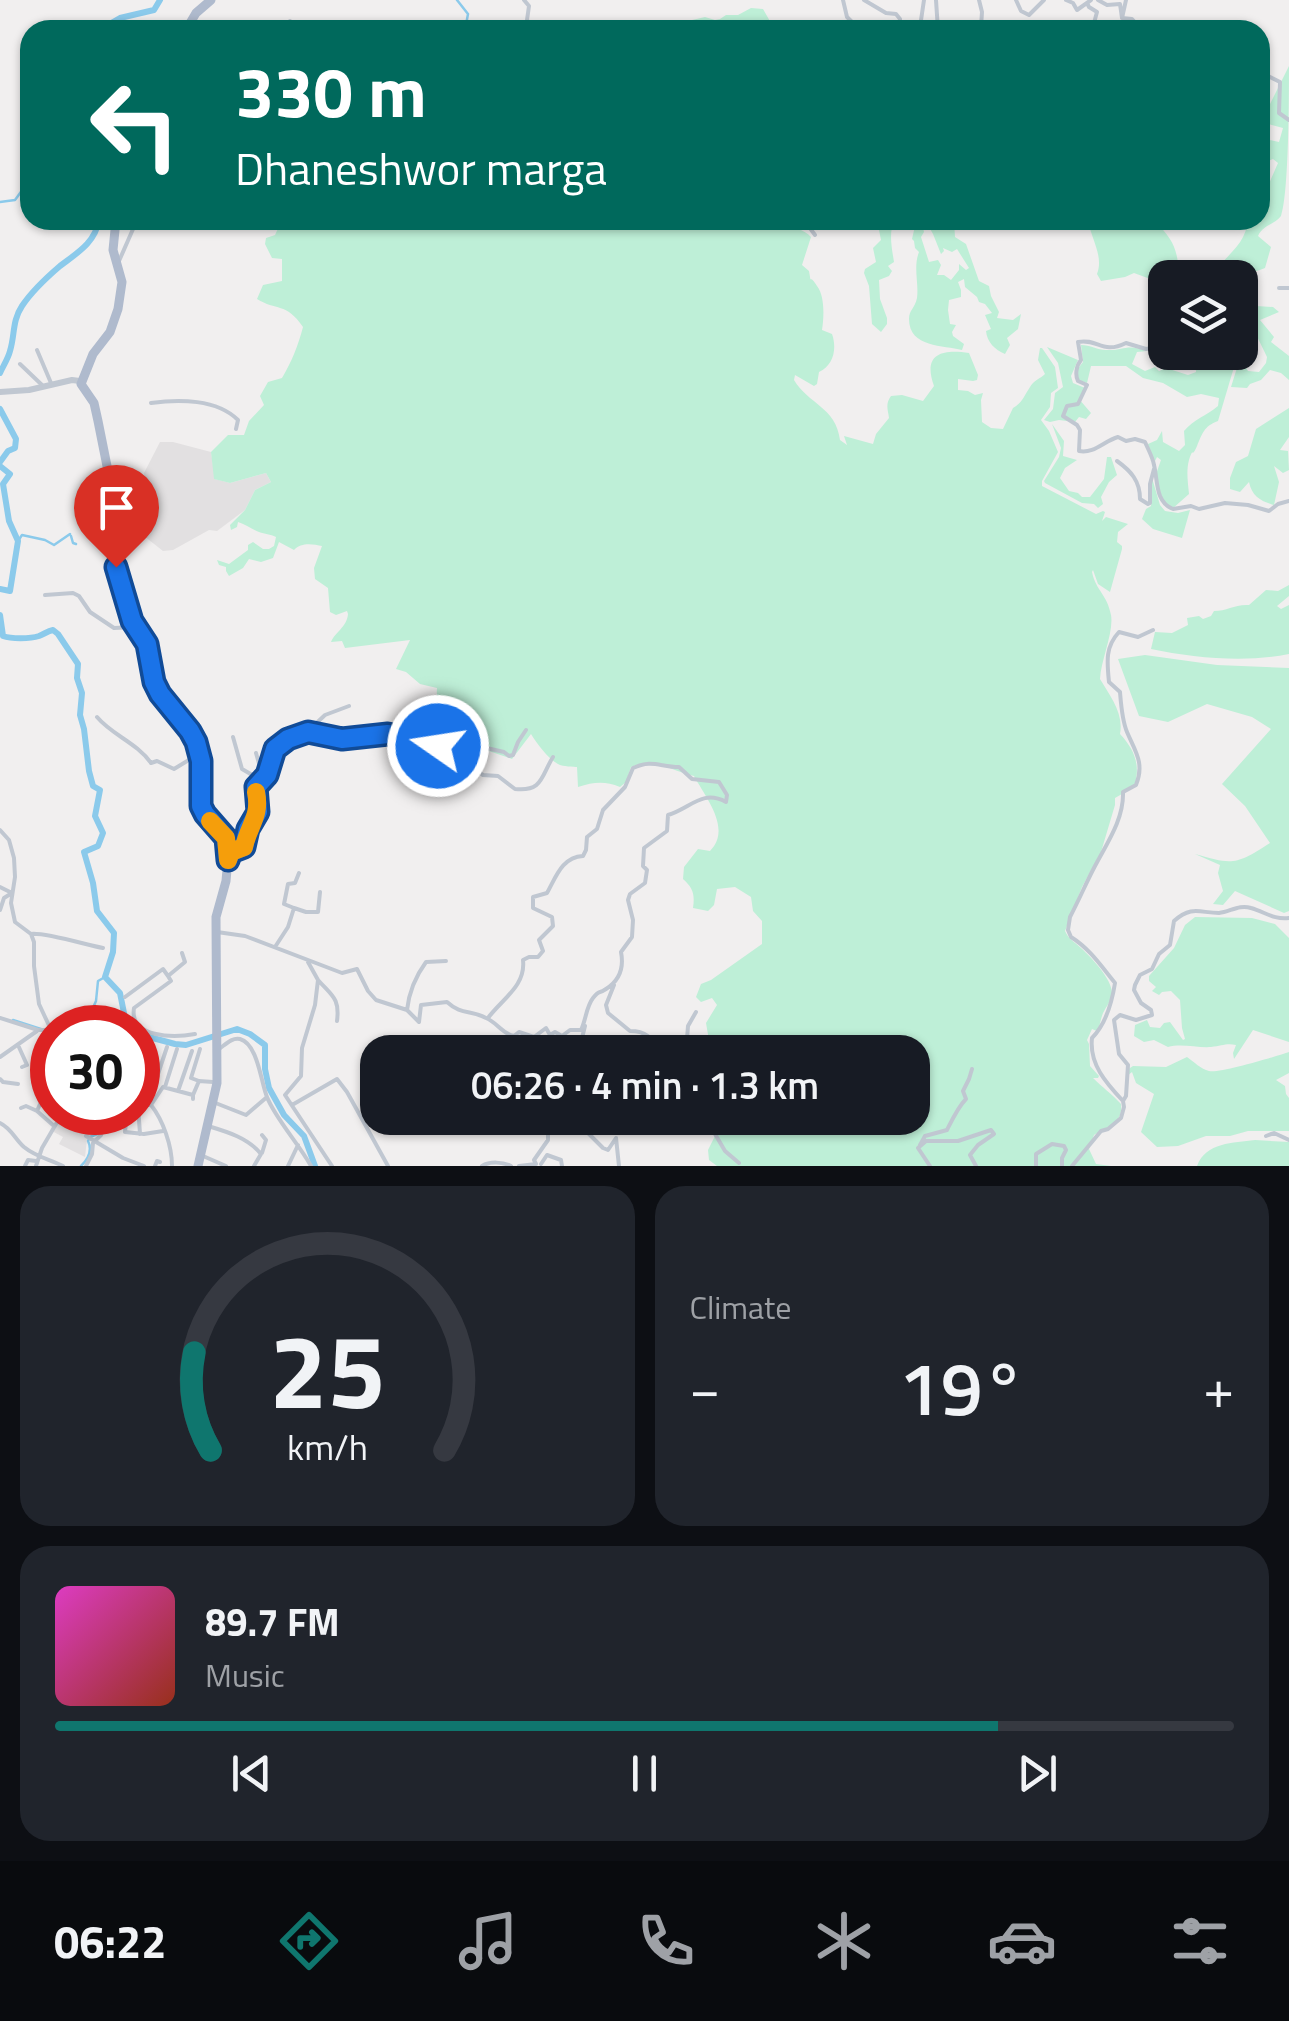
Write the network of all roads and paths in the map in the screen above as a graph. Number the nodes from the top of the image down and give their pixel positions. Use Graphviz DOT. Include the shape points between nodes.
graph roads {
  1 [pos="212,0"];
  2 [pos="1016,0"];
  3 [pos="1044,0"];
  4 [pos="1066,0"];
  5 [pos="1126,0"];
  6 [pos="863,1"];
  7 [pos="1092,1"];
  8 [pos="1122,18"];
  9 [pos="192,20"];
  10 [pos="900,20"];
  11 [pos="1133,20"];
  12 [pos="1270,77"];
  13 [pos="1289,120"];
  14 [pos="115,230"];
  15 [pos="134,230"];
  16 [pos="811,230"];
  17 [pos="815,235"];
  18 [pos="118,265"];
  19 [pos="1279,288"];
  20 [pos="1289,288"];
  21 [pos="1148,349"];
  22 [pos="37,350"];
  23 [pos="20,364"];
  24 [pos="80,381"];
  25 [pos="49,387"];
  26 [pos="0,392"];
  27 [pos="151,403"];
  28 [pos="236,430"];
  29 [pos="1117,461"];
  30 [pos="1154,469"];
  31 [pos="1289,501"];
  32 [pos="45,596"];
  33 [pos="136,627"];
  34 [pos="1153,630"];
  35 [pos="349,706"];
  36 [pos="97,717"];
  37 [pos="526,730"];
  38 [pos="308,732"];
  39 [pos="233,737"];
  40 [pos="440,746"];
  41 [pos="256,752"];
  42 [pos="198,754"];
  43 [pos="553,757"];
  44 [pos="254,776"];
  45 [pos="260,782"];
  46 [pos="0,830"];
  47 [pos="228,860"];
  48 [pos="299,874"];
  49 [pos="0,887"];
  50 [pos="320,892"];
  51 [pos="12,893"];
  52 [pos="294,908"];
  53 [pos="0,910"];
  54 [pos="1289,918"];
  55 [pos="217,932"];
  56 [pos="32,934"];
  57 [pos="276,947"];
  58 [pos="104,948"];
  59 [pos="182,952"];
  60 [pos="308,960"];
  61 [pos="446,961"];
  62 [pos="168,976"];
  63 [pos="318,980"];
  64 [pos="616,980"];
  65 [pos="125,997"];
  66 [pos="39,1005"];
  67 [pos="407,1010"];
  68 [pos="696,1012"];
  69 [pos="0,1018"];
  70 [pos="488,1018"];
  71 [pos="586,1019"];
  72 [pos="338,1021"];
  73 [pos="30,1027"];
  74 [pos="196,1034"];
  75 [pos="583,1035"];
  76 [pos="30,1036"];
  77 [pos="18,1045"];
  78 [pos="166,1047"];
  79 [pos="217,1048"];
  80 [pos="177,1049"];
  81 [pos="200,1049"];
  82 [pos="192,1051"];
  83 [pos="0,1057"];
  84 [pos="160,1064"];
  85 [pos="22,1066"];
  86 [pos="972,1069"];
  87 [pos="1,1082"];
  88 [pos="200,1082"];
  89 [pos="217,1083"];
  90 [pos="18,1084"];
  91 [pos="160,1085"];
  92 [pos="164,1087"];
  93 [pos="178,1091"];
  94 [pos="160,1093"];
  95 [pos="267,1097"];
  96 [pos="1123,1101"];
  97 [pos="214,1102"];
  98 [pos="292,1106"];
  99 [pos="21,1108"];
  100 [pos="30,1108"];
  101 [pos="160,1121"];
  102 [pos="0,1123"];
  103 [pos="208,1126"];
  104 [pos="160,1131"];
  105 [pos="163,1131"];
  106 [pos="50,1135"];
  107 [pos="101,1135"];
  108 [pos="262,1135"];
  109 [pos="716,1135"];
  110 [pos="86,1136"];
  111 [pos="1266,1136"];
  112 [pos="1289,1140"];
  113 [pos="94,1141"];
  114 [pos="298,1145"];
  115 [pos="920,1145"];
  116 [pos="261,1154"];
  117 [pos="200,1160"];
  118 [pos="37,1162"];
  119 [pos="739,1163"];
  120 [pos="386,1164"];
  121 [pos="541,1164"];
  122 [pos="222,1165"];
  123 [pos="24,1166"];
  124 [pos="62,1166"];
  125 [pos="86,1166"];
  126 [pos="144,1166"];
  127 [pos="172,1166"];
  128 [pos="254,1166"];
  129 [pos="288,1166"];
  130 [pos="310,1166"];
  131 [pos="332,1166"];
  132 [pos="378,1166"];
  133 [pos="482,1166"];
  134 [pos="511,1166"];
  135 [pos="519,1166"];
  136 [pos="562,1166"];
  137 [pos="619,1166"];
  138 [pos="930,1166"];
  139 [pos="976,1166"];
  140 [pos="1036,1166"];
  141 [pos="1062,1166"];
  142 [pos="1072,1166"];
  1 -- 9 [label="main road"];
  2 -- 3 [label="street" via="1028,15"];
  4 -- 7 [label="street" via="1077,10"];
  5 -- 8 [label="street"];
  6 -- 10 [label="street"];
  7 -- 8 [label="street" via="1120,4"];
  8 -- 11 [label="street"];
  12 -- 13 [label="street" via="1280,82 1279,113"];
  14 -- 18 [label="main road"];
  15 -- 18 [label="street"];
  16 -- 17 [label="street"];
  18 -- 24 [label="main road" via="122,282 114,324"];
  19 -- 20 [label="street"];
  21 -- 30 [label="street" via="1079,342 1076,376 1087,388 1062,416 1077,424 1081,452 1118,437 1140,440"];
  22 -- 25 [label="street"];
  23 -- 25 [label="street"];
  24 -- 25 [label="street"];
  24 -- 33 [label="main road" via="98,420 119,536 117,576"];
  25 -- 26 [label="street"];
  27 -- 28 [label="street" via="210,405 236,416"];
  29 -- 30 [label="street" via="1148,504"];
  30 -- 31 [label="street" via="1163,503 1176,510 1226,503 1269,511"];
  32 -- 33 [label="street" via="74,593 114,628"];
  33 -- 42 [label="main road" via="147,644 154,682 190,731"];
  34 -- 96 [label="street" via="1138,637 1119,632 1108,649 1109,682 1120,692 1141,771 1136,785 1122,792 1122,812 1068,926 1115,983 1090,1049 1101,1076"];
  35 -- 38 [label="street" via="325,715"];
  36 -- 42 [label="street" via="150,762 174,769"];
  37 -- 40 [label="street" via="511,756 465,743"];
  38 -- 40 [label="street" via="342,739 388,734"];
  38 -- 45 [label="street" via="275,749"];
  39 -- 44 [label="street" via="241,767"];
  40 -- 43 [label="street" via="446,789 474,769 515,789 532,788"];
  41 -- 44 [label="street" via="260,768"];
  42 -- 47 [label="main road" via="201,806 226,838"];
  44 -- 45 [label="street"];
  45 -- 47 [label="street" via="258,812 244,847"];
  46 -- 51 [label="street" via="14,858"];
  47 -- 55 [label="main road"];
  48 -- 52 [label="street" via="288,884 284,904"];
  49 -- 51 [label="street"];
  50 -- 52 [label="street" via="318,912"];
  51 -- 53 [label="street"];
  51 -- 56 [label="street" via="15,922"];
  52 -- 57 [label="street"];
  54 -- 96 [label="street" via="1244,907 1193,911 1174,921 1170,945 1135,984 1152,1015 1114,1020 1119,1054 1128,1065"];
  55 -- 57 [label="street"];
  55 -- 79 [label="main road"];
  56 -- 58 [label="street"];
  56 -- 66 [label="street"];
  57 -- 60 [label="street"];
  59 -- 62 [label="street" via="184,962"];
  60 -- 63 [label="street"];
  60 -- 67 [label="street" via="342,973 357,969 376,1000"];
  61 -- 67 [label="street" via="422,967"];
  62 -- 65 [label="street" via="163,970"];
  62 -- 74 [label="street" via="172,980 134,1008 134,1021 156,1033"];
  63 -- 72 [label="street" via="336,999"];
  63 -- 98 [label="street" via="301,1076 286,1093"];
  64 -- 68 [label="street" via="608,1013 654,1040 658,1051 684,1046"];
  64 -- 70 [label="street" via="632,938 628,900 645,883 644,848 667,830 668,815 705,796 726,802 716,780 692,779 679,767 651,762 633,768 586,837 583,856 564,862 547,894 533,897 532,908 552,917 554,926 539,940 538,957 523,960 518,984"];
  64 -- 71 [label="street" via="596,994"];
  67 -- 70 [label="street" via="419,1022 422,1006 447,1002"];
  69 -- 73 [label="street"];
  70 -- 71 [label="street" via="503,1033 534,1037 546,1028 560,1036 581,1030"];
  71 -- 75 [label="street"];
  76 -- 77 [label="street"];
  77 -- 83 [label="street"];
  77 -- 85 [label="street"];
  78 -- 84 [label="street"];
  79 -- 89 [label="main road"];
  79 -- 95 [label="street" via="239,1038 245,1042"];
  80 -- 92 [label="street"];
  81 -- 88 [label="street" via="191,1078"];
  82 -- 93 [label="street"];
  86 -- 115 [label="street" via="962,1091 966,1098 947,1130"];
  87 -- 90 [label="street"];
  88 -- 89 [label="street"];
  88 -- 93 [label="street" via="193,1097"];
  89 -- 97 [label="main road"];
  91 -- 92 [label="street"];
  92 -- 93 [label="street"];
  92 -- 94 [label="street"];
  95 -- 97 [label="street" via="246,1115"];
  95 -- 114 [label="street"];
  96 -- 142 [label="street" via="1121,1118"];
  97 -- 103 [label="main road"];
  98 -- 120 [label="street" via="337,1080"];
  98 -- 131 [label="street"];
  99 -- 100 [label="street"];
  101 -- 105 [label="street"];
  102 -- 118 [label="street"];
  103 -- 116 [label="street" via="238,1136"];
  103 -- 117 [label="main road"];
  104 -- 105 [label="street"];
  105 -- 127 [label="street"];
  106 -- 118 [label="street"];
  107 -- 113 [label="street"];
  108 -- 116 [label="street"];
  109 -- 119 [label="street"];
  110 -- 113 [label="street"];
  111 -- 112 [label="street"];
  113 -- 125 [label="street"];
  113 -- 126 [label="street"];
  114 -- 129 [label="street"];
  114 -- 130 [label="street"];
  115 -- 138 [label="street"];
  115 -- 139 [label="street" via="991,1130 970,1155"];
  116 -- 128 [label="street"];
  117 -- 122 [label="street"];
  118 -- 123 [label="street"];
  118 -- 124 [label="street"];
  120 -- 132 [label="street"];
  121 -- 136 [label="street" via="547,1154"];
  133 -- 134 [label="street"];
  135 -- 137 [label="street" via="536,1164 552,1120 584,1128 608,1150 616,1138"];
  140 -- 141 [label="street" via="1036,1154 1052,1144 1066,1150"];
}
